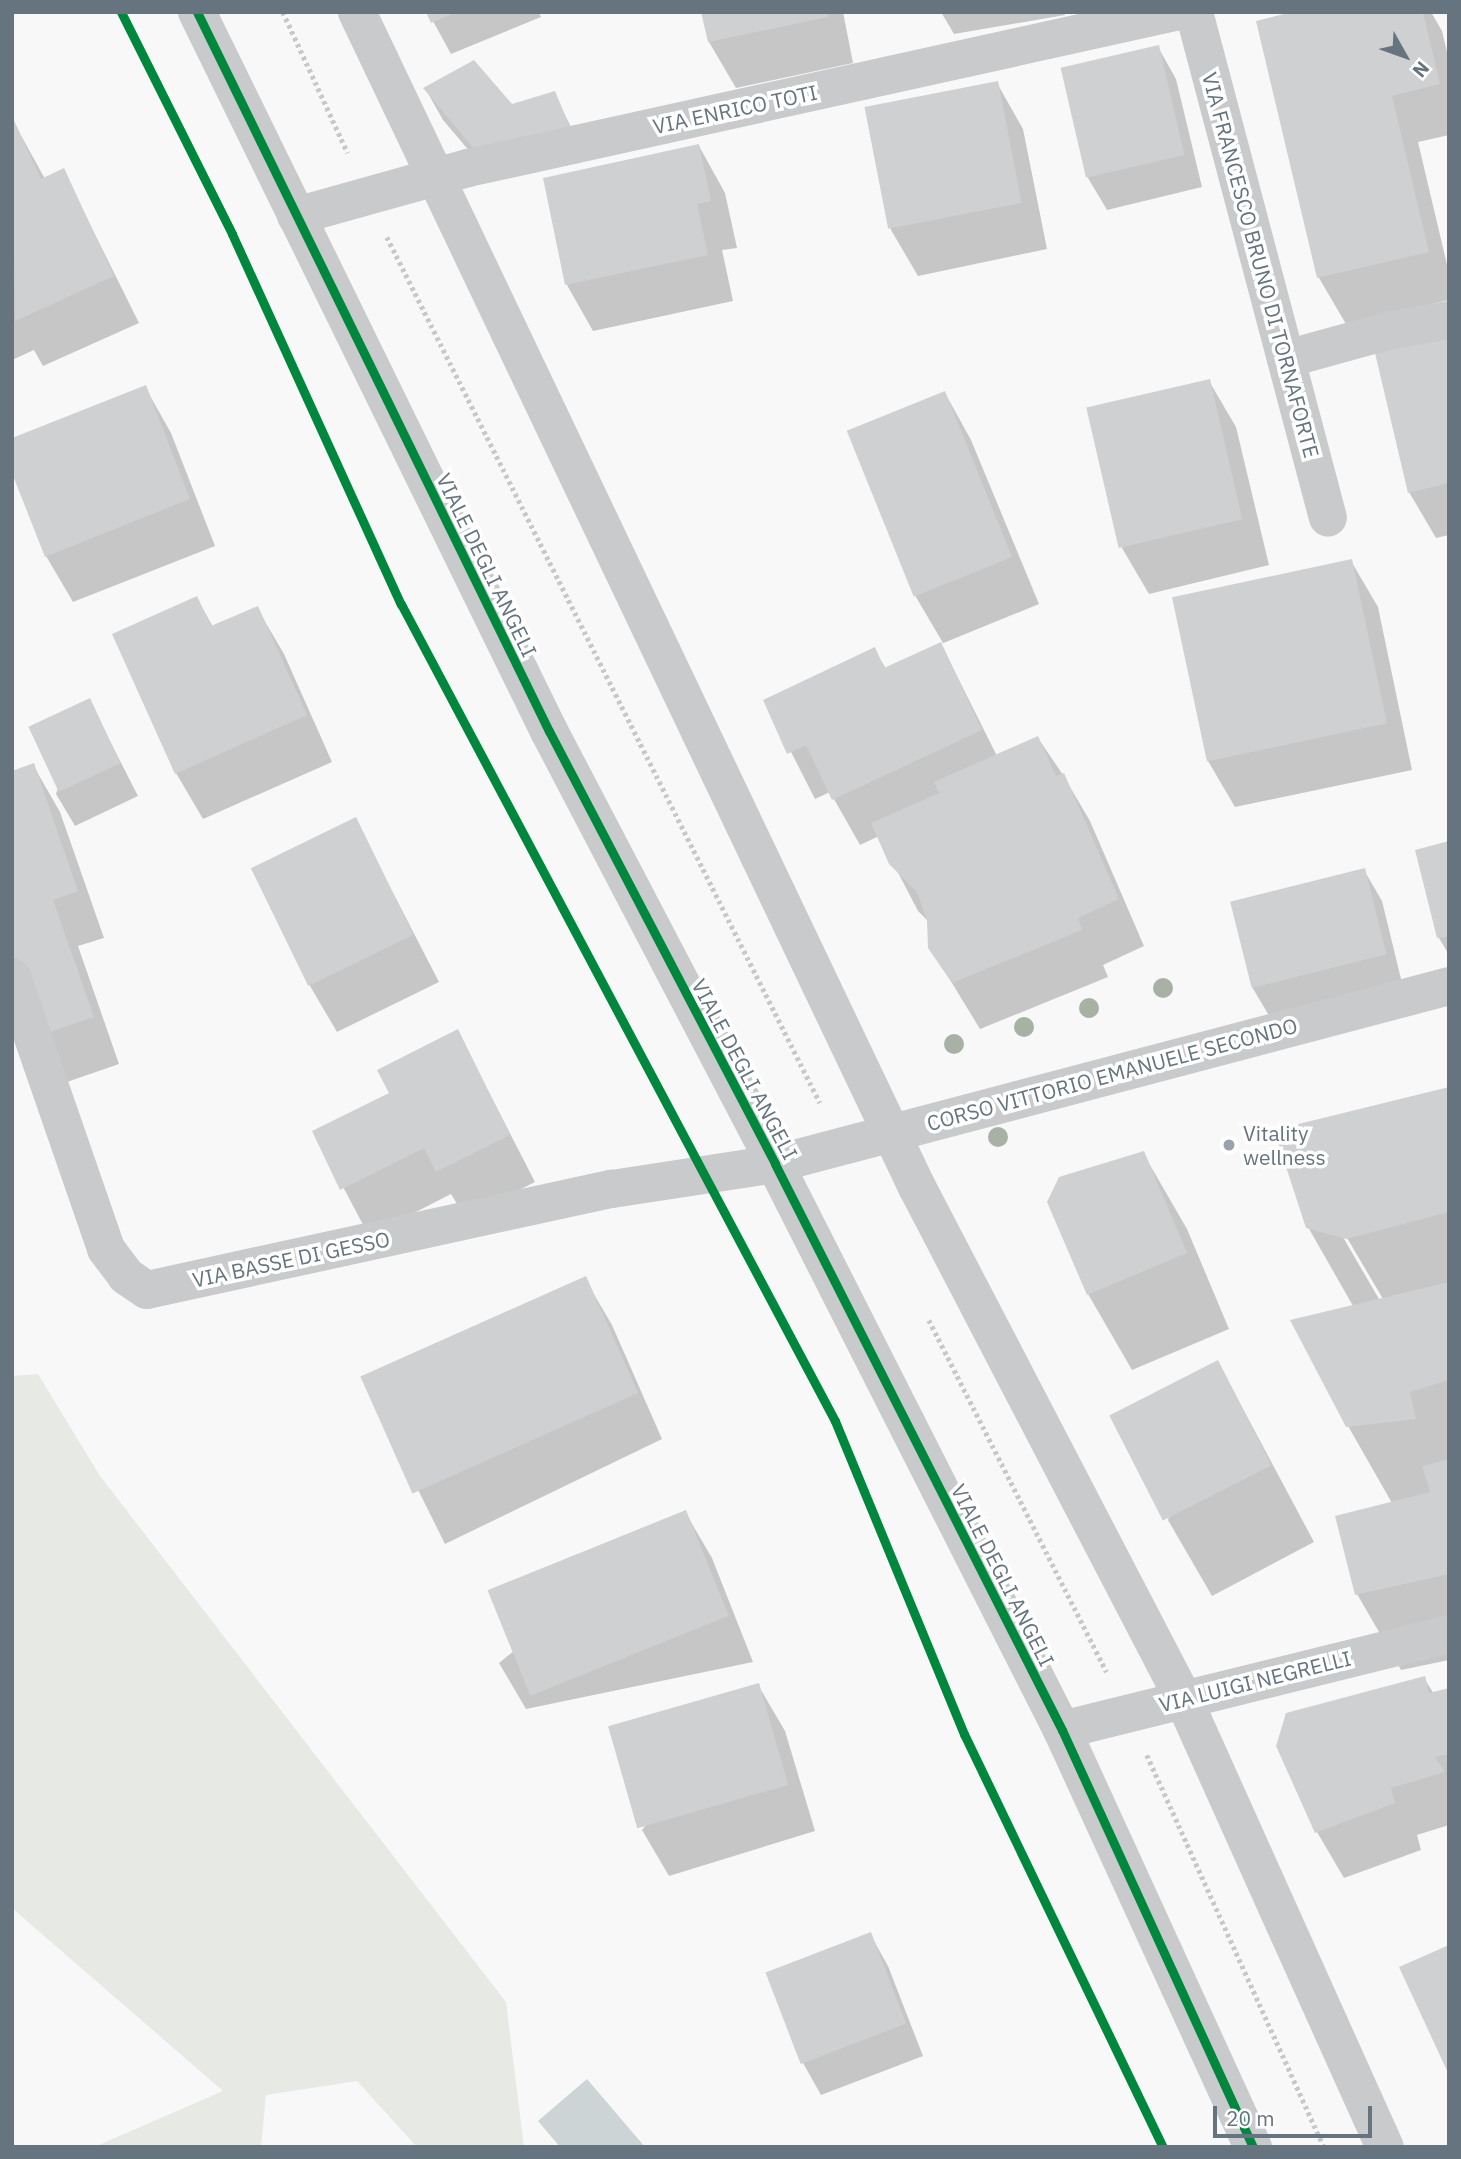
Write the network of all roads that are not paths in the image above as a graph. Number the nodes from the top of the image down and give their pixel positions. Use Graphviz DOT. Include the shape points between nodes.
graph roads {
  1 [pos="197,12"];
  2 [pos="356,12"];
  3 [pos="1175,12"];
  4 [pos="1194,12"];
  5 [pos="436,177"];
  6 [pos="296,216"];
  7 [pos="1449,320"];
  8 [pos="1286,359"];
  9 [pos="1328,518"];
  10 [pos="12,977"];
  11 [pos="1449,986"];
  12 [pos="892,1133"];
  13 [pos="775,1164"];
  14 [pos="1449,1633"];
  15 [pos="1183,1698"];
  16 [pos="1062,1730"];
  17 [pos="1253,2147"];
  18 [pos="1385,2147"];
  1 -- 6 [label="street, VIALE DEGLI ANGELI"];
  2 -- 5 [label="street"];
  3 -- 5 [label="street, VIA ENRICO TOTI"];
  4 -- 8 [label="street, VIA FRANCESCO BRUNO DI TORNAFORTE"];
  5 -- 6 [label="street, VIA ENRICO TOTI"];
  5 -- 12 [label="street"];
  6 -- 13 [label="street, VIALE DEGLI ANGELI" via="548,731"];
  7 -- 8 [label="street" via="1391,330"];
  8 -- 9 [label="street, VIA FRANCESCO BRUNO DI TORNAFORTE"];
  10 -- 13 [label="street, VIA BASSE DI GESSO" via="106,1249 126,1276 146,1290 612,1189"];
  11 -- 12 [label="street, CORSO VITTORIO EMANUELE SECONDO"];
  12 -- 13 [label="street, CORSO VITTORIO EMANUELE SECONDO"];
  12 -- 15 [label="street"];
  13 -- 16 [label="street, VIALE DEGLI ANGELI"];
  14 -- 15 [label="street, VIA LUIGI NEGRELLI"];
  15 -- 16 [label="street, VIA LUIGI NEGRELLI"];
  15 -- 18 [label="street"];
  16 -- 17 [label="street, VIALE DEGLI ANGELI"];
}
